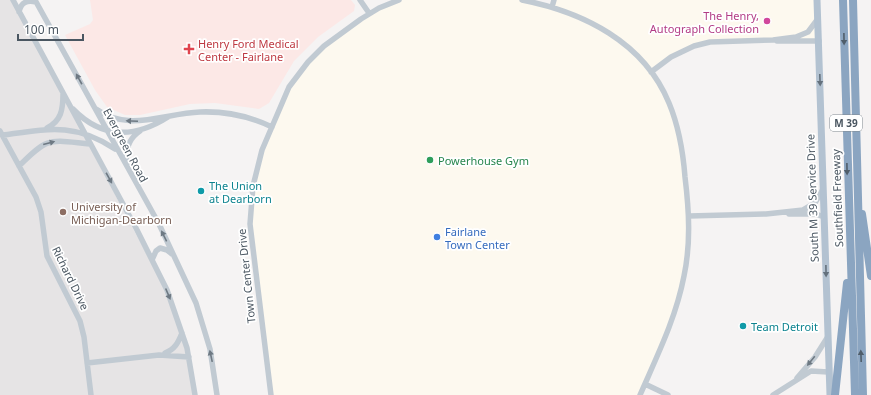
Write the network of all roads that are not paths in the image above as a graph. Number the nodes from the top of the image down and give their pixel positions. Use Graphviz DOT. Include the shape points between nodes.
graph roads {
  1 [pos="13,0"];
  2 [pos="360,0"];
  3 [pos="399,0"];
  4 [pos="522,0"];
  5 [pos="554,0"];
  6 [pos="817,0"];
  7 [pos="843,0"];
  8 [pos="853,0"];
  9 [pos="36,1"];
  10 [pos="552,7"];
  11 [pos="19,12"];
  12 [pos="369,13"];
  13 [pos="817,20"];
  14 [pos="773,40"];
  15 [pos="819,41"];
  16 [pos="651,72"];
  17 [pos="63,94"];
  18 [pos="69,105"];
  19 [pos="94,107"];
  20 [pos="170,115"];
  21 [pos="272,127"];
  22 [pos="45,129"];
  23 [pos="107,130"];
  24 [pos="142,130"];
  25 [pos="84,132"];
  26 [pos="1,133"];
  27 [pos="90,144"];
  28 [pos="117,150"];
  29 [pos="857,159"];
  30 [pos="19,166"];
  31 [pos="128,170"];
  32 [pos="823,187"];
  33 [pos="766,214"];
  34 [pos="689,216"];
  35 [pos="824,217"];
  36 [pos="849,246"];
  37 [pos="174,256"];
  38 [pos="152,260"];
  39 [pos="871,276"];
  40 [pos="182,333"];
  41 [pos="826,338"];
  42 [pos="159,355"];
  43 [pos="189,357"];
  44 [pos="87,363"];
  45 [pos="828,372"];
  46 [pos="793,382"];
  47 [pos="645,384"];
  48 [pos="91,395"];
  49 [pos="195,395"];
  50 [pos="217,395"];
  51 [pos="271,395"];
  52 [pos="640,395"];
  53 [pos="668,395"];
  54 [pos="773,395"];
  55 [pos="830,395"];
  56 [pos="835,395"];
  57 [pos="855,395"];
  58 [pos="863,395"];
  1 -- 11 [label="street"];
  2 -- 12 [label="street"];
  3 -- 12 [label="street, Town Center Drive"];
  4 -- 10 [label="street"];
  5 -- 10 [label="street"];
  6 -- 13 [label="main road, South M 39 Service Drive"];
  7 -- 36 [label="highway, Southfield Freeway / M 39, one-way"];
  8 -- 29 [label="highway, Southfield Freeway / M 39"];
  9 -- 11 [label="street" via="22,3"];
  19 -- 9 [label="street, Evergreen Road, one-way"];
  10 -- 16 [label="street" via="609,32 634,52"];
  11 -- 17 [label="street"];
  12 -- 21 [label="street, Town Center Drive" via="324,46 308,62 289,87"];
  13 -- 14 [label="street" via="808,32 801,36"];
  13 -- 15 [label="main road, South M 39 Service Drive"];
  14 -- 15 [label="street"];
  14 -- 16 [label="street" via="710,42 694,46 671,57"];
  15 -- 32 [label="main road, South M 39 Service Drive, one-way"];
  16 -- 34 [label="street" via="667,97 678,127"];
  17 -- 18 [label="street"];
  17 -- 22 [label="street" via="60,118"];
  18 -- 23 [label="street" via="90,122"];
  18 -- 25 [label="street"];
  20 -- 19 [label="street, one-way" via="140,122 126,122 110,117"];
  19 -- 23 [label="street, Evergreen Road"];
  20 -- 21 [label="street" via="227,113"];
  20 -- 24 [label="street"];
  21 -- 51 [label="street, Town Center Drive" via="255,176 250,224"];
  22 -- 25 [label="street"];
  22 -- 26 [label="street"];
  23 -- 24 [label="street" via="123,133"];
  23 -- 28 [label="street, Evergreen Road"];
  24 -- 31 [label="street" via="133,137 128,146"];
  25 -- 27 [label="street"];
  25 -- 28 [label="street"];
  26 -- 30 [label="street, Richard Drive"];
  30 -- 27 [label="street, one-way" via="40,145 51,141"];
  27 -- 38 [label="street, one-way"];
  28 -- 31 [label="street, Evergreen Road"];
  29 -- 39 [label="highway"];
  58 -- 29 [label="highway, Southfield Freeway / M 39, one-way"];
  30 -- 44 [label="street, Richard Drive" via="39,206 47,256 80,321"];
  37 -- 31 [label="street, Evergreen Road, one-way"];
  32 -- 33 [label="street" via="820,195 808,208"];
  32 -- 35 [label="main road, South M 39 Service Drive"];
  33 -- 34 [label="street"];
  33 -- 35 [label="street" via="816,214"];
  34 -- 47 [label="street" via="688,250 678,300 671,324"];
  35 -- 41 [label="main road, South M 39 Service Drive, one-way"];
  36 -- 56 [label="highway"];
  36 -- 57 [label="highway, Southfield Freeway / M 39"];
  37 -- 38 [label="street" via="160,248 156,250"];
  50 -- 37 [label="street, Evergreen Road, one-way" via="214,368 202,320"];
  38 -- 40 [label="street, one-way" via="167,290"];
  40 -- 42 [label="street" via="171,351"];
  40 -- 43 [label="street"];
  41 -- 45 [label="main road, South M 39 Service Drive"];
  41 -- 46 [label="street, one-way" via="815,357"];
  42 -- 43 [label="street"];
  42 -- 44 [label="street"];
  43 -- 49 [label="street"];
  44 -- 48 [label="street, Richard Drive"];
  45 -- 46 [label="street" via="814,370"];
  45 -- 55 [label="main road, South M 39 Service Drive"];
  46 -- 54 [label="street"];
  47 -- 52 [label="street"];
  47 -- 53 [label="street"];
}
